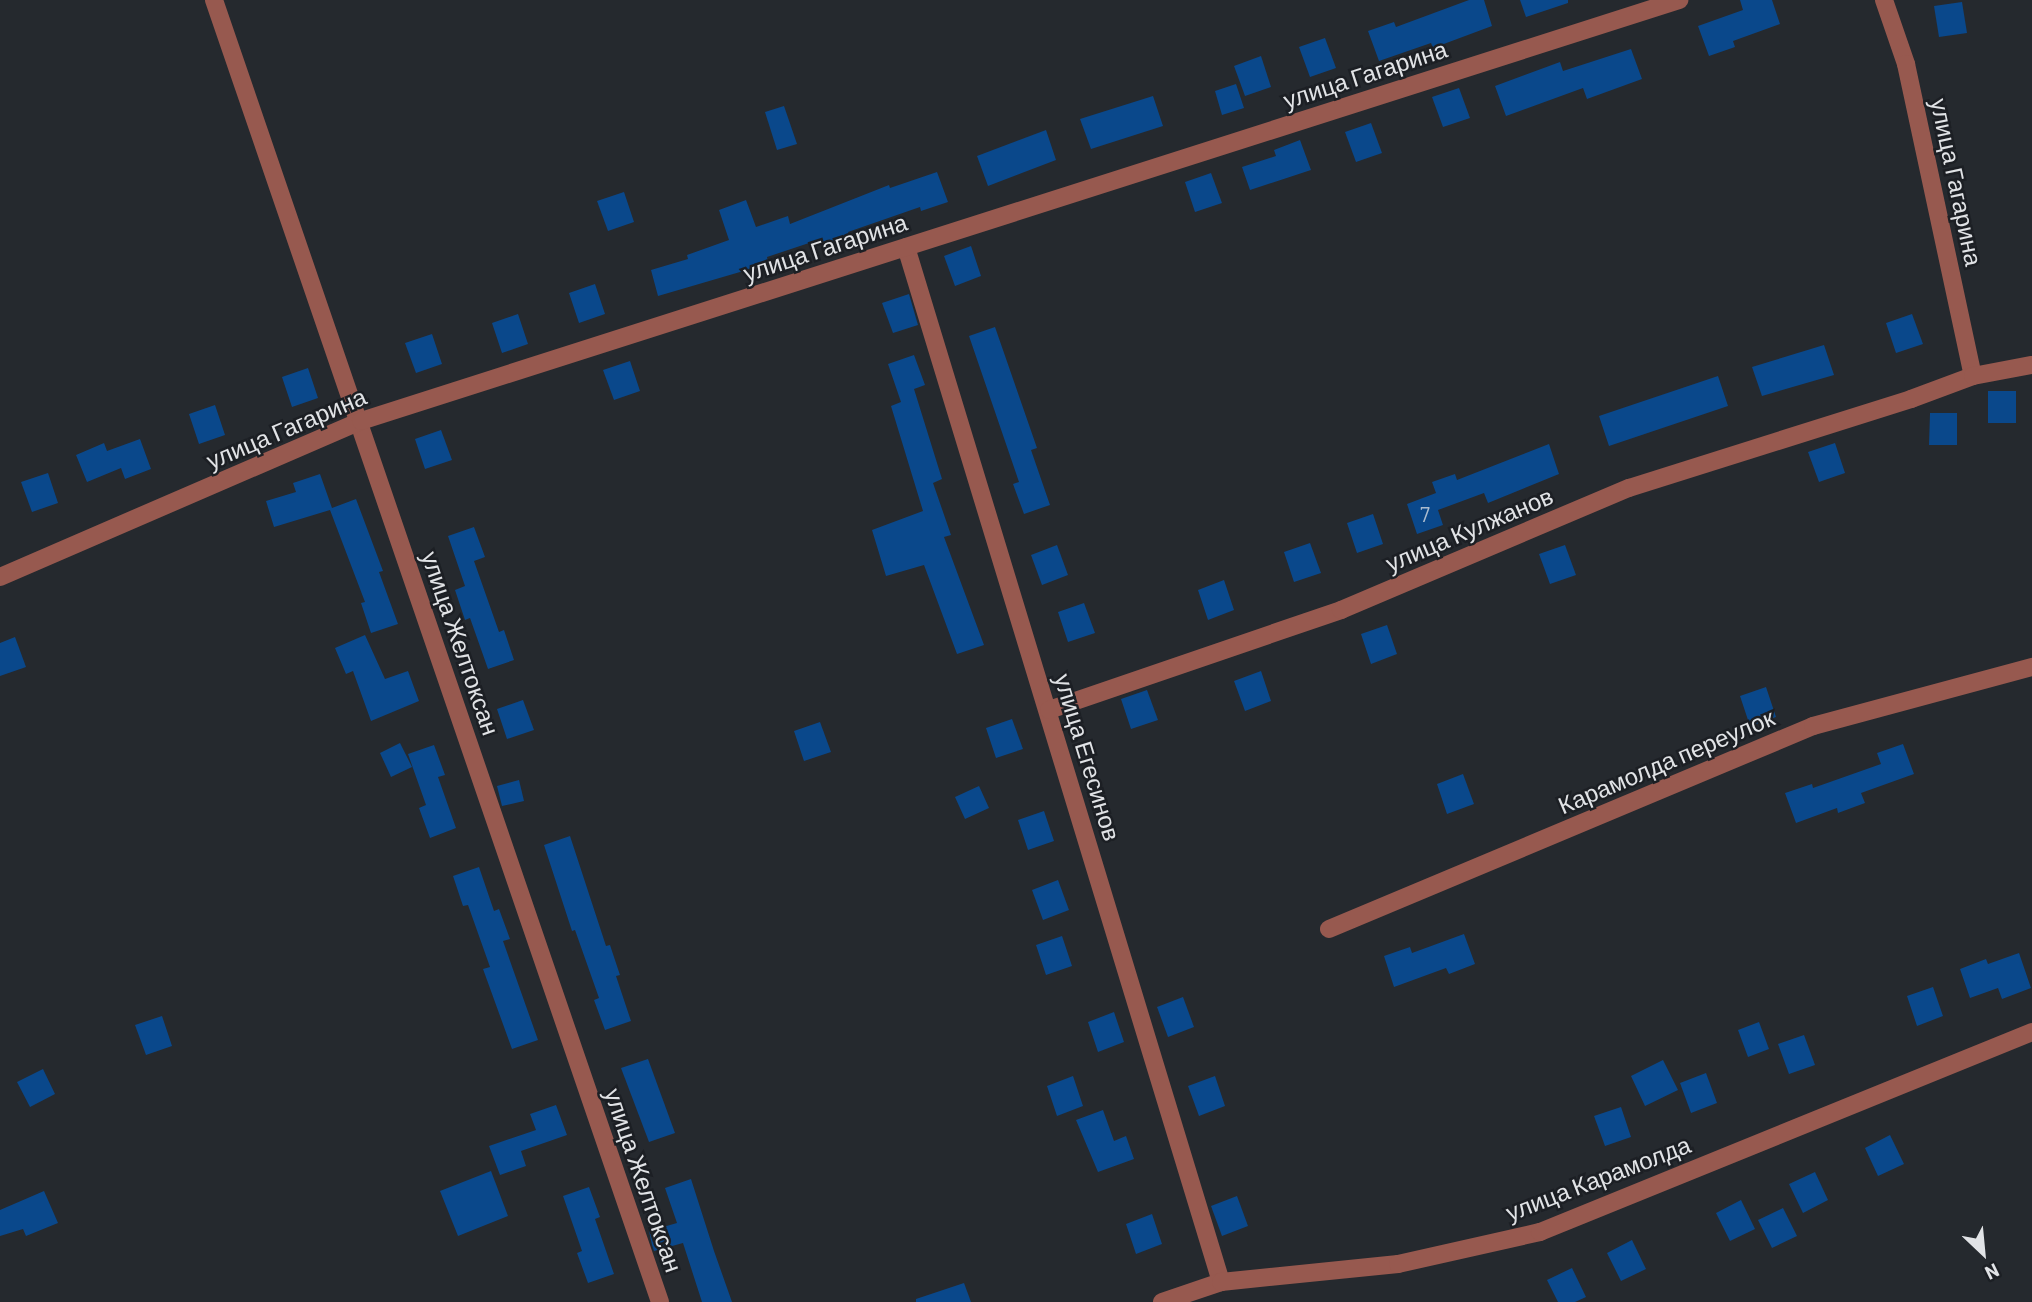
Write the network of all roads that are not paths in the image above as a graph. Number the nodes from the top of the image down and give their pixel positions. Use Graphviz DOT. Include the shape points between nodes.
graph roads {
  1 [pos="214,0"];
  2 [pos="1679,0"];
  3 [pos="1884,0"];
  4 [pos="906,247"];
  5 [pos="2032,365"];
  6 [pos="1973,376"];
  7 [pos="361,421"];
  8 [pos="0,578"];
  9 [pos="2032,667"];
  10 [pos="1049,710"];
  11 [pos="1329,929"];
  12 [pos="2032,1032"];
  13 [pos="1221,1282"];
  14 [pos="660,1302"];
  15 [pos="1162,1302"];
  1 -- 7 [label="street, улица Желтоксан"];
  2 -- 4 [label="street, улица Гагарина"];
  3 -- 6 [label="street, улица Гагарина" via="1906,64"];
  4 -- 7 [label="street, улица Гагарина"];
  4 -- 10 [label="street, улица Егесинов"];
  5 -- 6 [label="street, улица Кулжанов"];
  6 -- 10 [label="street, улица Кулжанов" via="1629,488 1341,610"];
  7 -- 8 [label="street, улица Гагарина"];
  7 -- 14 [label="street, улица Желтоксан"];
  9 -- 11 [label="street, Карамолда переулок" via="1813,726"];
  10 -- 13 [label="street, улица Егесинов"];
  12 -- 13 [label="street, улица Карамолда" via="1540,1232 1398,1264"];
  13 -- 15 [label="street, улица Карамолда"];
}
